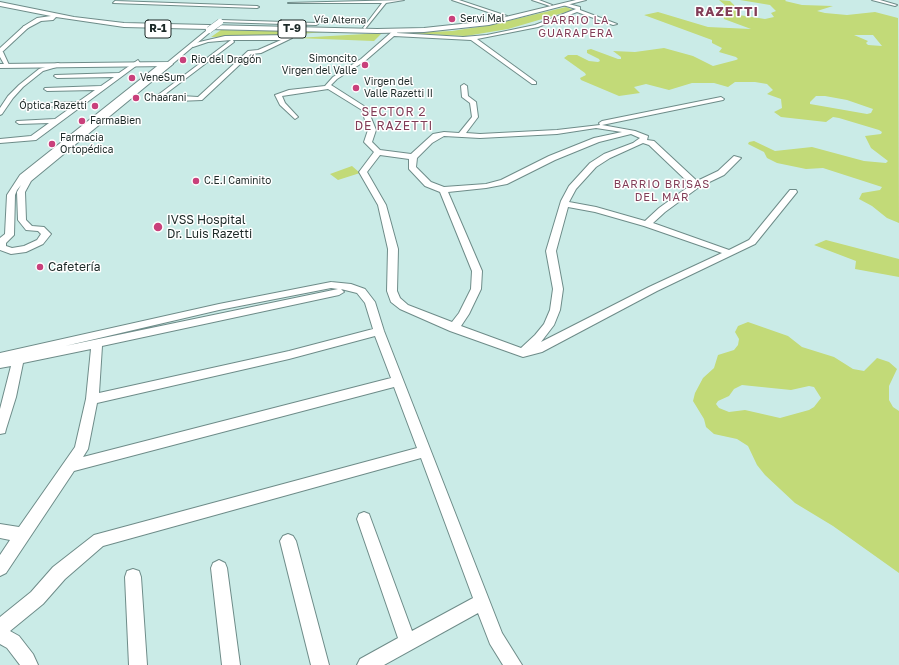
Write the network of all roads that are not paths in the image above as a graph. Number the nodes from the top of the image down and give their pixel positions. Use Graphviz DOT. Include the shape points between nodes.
graph roads {
  1 [pos="0,0"];
  2 [pos="120,0"];
  3 [pos="402,0"];
  4 [pos="454,0"];
  5 [pos="467,0"];
  6 [pos="534,0"];
  7 [pos="572,0"];
  8 [pos="583,0"];
  9 [pos="874,0"];
  10 [pos="352,1"];
  11 [pos="386,2"];
  12 [pos="460,2"];
  13 [pos="0,4"];
  14 [pos="290,4"];
  15 [pos="565,4"];
  16 [pos="897,4"];
  17 [pos="550,5"];
  18 [pos="32,11"];
  19 [pos="578,11"];
  20 [pos="894,12"];
  21 [pos="505,16"];
  22 [pos="74,19"];
  23 [pos="295,19"];
  24 [pos="104,20"];
  25 [pos="221,21"];
  26 [pos="115,24"];
  27 [pos="316,24"];
  28 [pos="615,24"];
  29 [pos="26,27"];
  30 [pos="365,28"];
  31 [pos="208,31"];
  32 [pos="393,32"];
  33 [pos="198,37"];
  34 [pos="288,38"];
  35 [pos="472,38"];
  36 [pos="216,39"];
  37 [pos="232,41"];
  38 [pos="193,45"];
  39 [pos="0,52"];
  40 [pos="136,63"];
  41 [pos="168,63"];
  42 [pos="2,65"];
  43 [pos="41,66"];
  44 [pos="121,75"];
  45 [pos="57,76"];
  46 [pos="534,83"];
  47 [pos="464,86"];
  48 [pos="329,87"];
  49 [pos="103,88"];
  50 [pos="47,89"];
  51 [pos="721,99"];
  52 [pos="0,101"];
  53 [pos="80,104"];
  54 [pos="30,105"];
  55 [pos="0,113"];
  56 [pos="295,117"];
  57 [pos="57,121"];
  58 [pos="19,122"];
  59 [pos="596,126"];
  60 [pos="633,132"];
  61 [pos="461,135"];
  62 [pos="642,141"];
  63 [pos="0,142"];
  64 [pos="378,152"];
  65 [pos="413,157"];
  66 [pos="737,158"];
  67 [pos="696,185"];
  68 [pos="443,190"];
  69 [pos="793,192"];
  70 [pos="564,204"];
  71 [pos="647,224"];
  72 [pos="730,253"];
  73 [pos="339,292"];
  74 [pos="454,328"];
  75 [pos="379,332"];
  76 [pos="97,344"];
  77 [pos="523,353"];
  78 [pos="0,357"];
  79 [pos="18,361"];
  80 [pos="0,364"];
  81 [pos="398,381"];
  82 [pos="92,399"];
  83 [pos="0,429"];
  84 [pos="425,451"];
  85 [pos="71,466"];
  86 [pos="364,519"];
  87 [pos="0,531"];
  88 [pos="23,535"];
  89 [pos="288,541"];
  90 [pos="0,568"];
  91 [pos="219,568"];
  92 [pos="133,578"];
  93 [pos="482,602"];
  94 [pos="0,628"];
  95 [pos="0,634"];
  96 [pos="408,642"];
  97 [pos="29,665"];
  98 [pos="138,665"];
  99 [pos="231,665"];
  100 [pos="320,665"];
  101 [pos="366,665"];
  102 [pos="514,665"];
  1 -- 24 [label="highway, Vía Alterna / T-9"];
  2 -- 25 [label="street" via="115,2 257,4 255,15 229,17"];
  3 -- 11 [label="street"];
  4 -- 12 [label="street"];
  5 -- 12 [label="street"];
  6 -- 17 [label="street"];
  7 -- 17 [label="highway, Vía Alterna / T-9"];
  8 -- 15 [label="highway, Vía Alterna / T-9"];
  9 -- 16 [label="street"];
  10 -- 11 [label="street"];
  10 -- 14 [label="street"];
  11 -- 30 [label="street"];
  12 -- 21 [label="street"];
  13 -- 18 [label="highway, Vía Alterna / T-9"];
  15 -- 19 [label="street" via="578,8"];
  15 -- 32 [label="highway, Vía Alterna / T-9" via="482,24"];
  16 -- 20 [label="street" via="893,5"];
  17 -- 21 [label="highway, Vía Alterna / T-9"];
  18 -- 22 [label="highway, Vía Alterna / T-9"];
  18 -- 29 [label="highway" via="37,15"];
  19 -- 28 [label="street"];
  19 -- 35 [label="street" via="536,26"];
  21 -- 30 [label="highway, Vía Alterna / T-9" via="446,25"];
  22 -- 26 [label="highway, Vía Alterna / T-9"];
  22 -- 29 [label="highway, T-9" via="43,18 33,21"];
  23 -- 27 [label="street"];
  24 -- 25 [label="highway, T-9"];
  24 -- 30 [label="highway, Vía Alterna / T-9" via="136,23"];
  25 -- 27 [label="street"];
  25 -- 31 [label="main road, R-1, bridge"];
  26 -- 32 [label="highway, Vía Alterna / T-9"];
  26 -- 33 [label="highway, R-1" via="193,32 198,34"];
  27 -- 30 [label="highway"];
  29 -- 39 [label="main road"];
  31 -- 33 [label="main road, R-1"];
  31 -- 38 [label="main road, R-1"];
  32 -- 34 [label="highway, T-9" via="319,34"];
  32 -- 35 [label="street"];
  32 -- 48 [label="street" via="363,60 331,81"];
  33 -- 41 [label="main road, R-1"];
  34 -- 36 [label="street, T-9"];
  34 -- 37 [label="street"];
  34 -- 37 [label="street" via="259,52 250,52 200,99 162,97 161,95"];
  35 -- 46 [label="street"];
  36 -- 37 [label="street"];
  36 -- 38 [label="street, T-9"];
  38 -- 41 [label="main road, R-1"];
  39 -- 42 [label="street"];
  40 -- 41 [label="main road"];
  40 -- 43 [label="main road"];
  40 -- 43 [label="main road"];
  40 -- 44 [label="street"];
  41 -- 41 [label="street" via="23,177 11,195 9,234 1,242 2,248 11,251 26,248 40,242 46,234 41,229 29,228 22,220 20,192 28,180"];
  42 -- 43 [label="main road"];
  43 -- 52 [label="street"];
  43 -- 55 [label="street" via="13,94"];
  44 -- 45 [label="street"];
  44 -- 49 [label="street"];
  47 -- 61 [label="street" via="465,97 473,102 475,117"];
  48 -- 56 [label="street" via="279,95 282,104"];
  48 -- 64 [label="street" via="367,112 372,130 368,142"];
  49 -- 50 [label="street"];
  49 -- 53 [label="street"];
  51 -- 59 [label="street"];
  53 -- 54 [label="street"];
  53 -- 57 [label="street"];
  57 -- 58 [label="street"];
  57 -- 63 [label="street" via="33,138"];
  59 -- 60 [label="street"];
  59 -- 61 [label="street" via="557,132"];
  60 -- 62 [label="street" via="644,137"];
  60 -- 68 [label="street" via="597,140 499,183"];
  61 -- 65 [label="street" via="436,136"];
  62 -- 67 [label="street" via="651,143"];
  62 -- 70 [label="street" via="593,165 572,188"];
  64 -- 65 [label="street"];
  64 -- 74 [label="street" via="363,172 382,205 393,249 392,291 395,300 404,307"];
  65 -- 68 [label="street" via="412,167 428,184"];
  66 -- 67 [label="street" via="721,173"];
  67 -- 71 [label="street"];
  68 -- 74 [label="street" via="477,271 476,289"];
  69 -- 72 [label="street" via="752,242"];
  70 -- 71 [label="street"];
  70 -- 77 [label="street" via="551,251 558,289 554,310 546,329"];
  71 -- 72 [label="street"];
  72 -- 77 [label="street" via="652,289 538,349"];
  73 -- 76 [label="street"];
  74 -- 77 [label="street"];
  75 -- 78 [label="street" via="370,302 361,291 331,285 219,307"];
  75 -- 81 [label="street"];
  75 -- 82 [label="street"];
  76 -- 79 [label="street"];
  76 -- 82 [label="street"];
  79 -- 80 [label="street"];
  79 -- 83 [label="street"];
  81 -- 84 [label="street"];
  81 -- 85 [label="street"];
  82 -- 85 [label="street" via="81,449"];
  84 -- 93 [label="street"];
  84 -- 94 [label="street" via="99,540 59,573 37,598"];
  85 -- 88 [label="street"];
  86 -- 96 [label="street"];
  87 -- 88 [label="street"];
  88 -- 90 [label="street"];
  89 -- 100 [label="street"];
  91 -- 99 [label="street"];
  92 -- 98 [label="street"];
  93 -- 96 [label="street"];
  93 -- 102 [label="street" via="496,638"];
  95 -- 97 [label="street" via="13,642"];
  96 -- 101 [label="street"];
}
